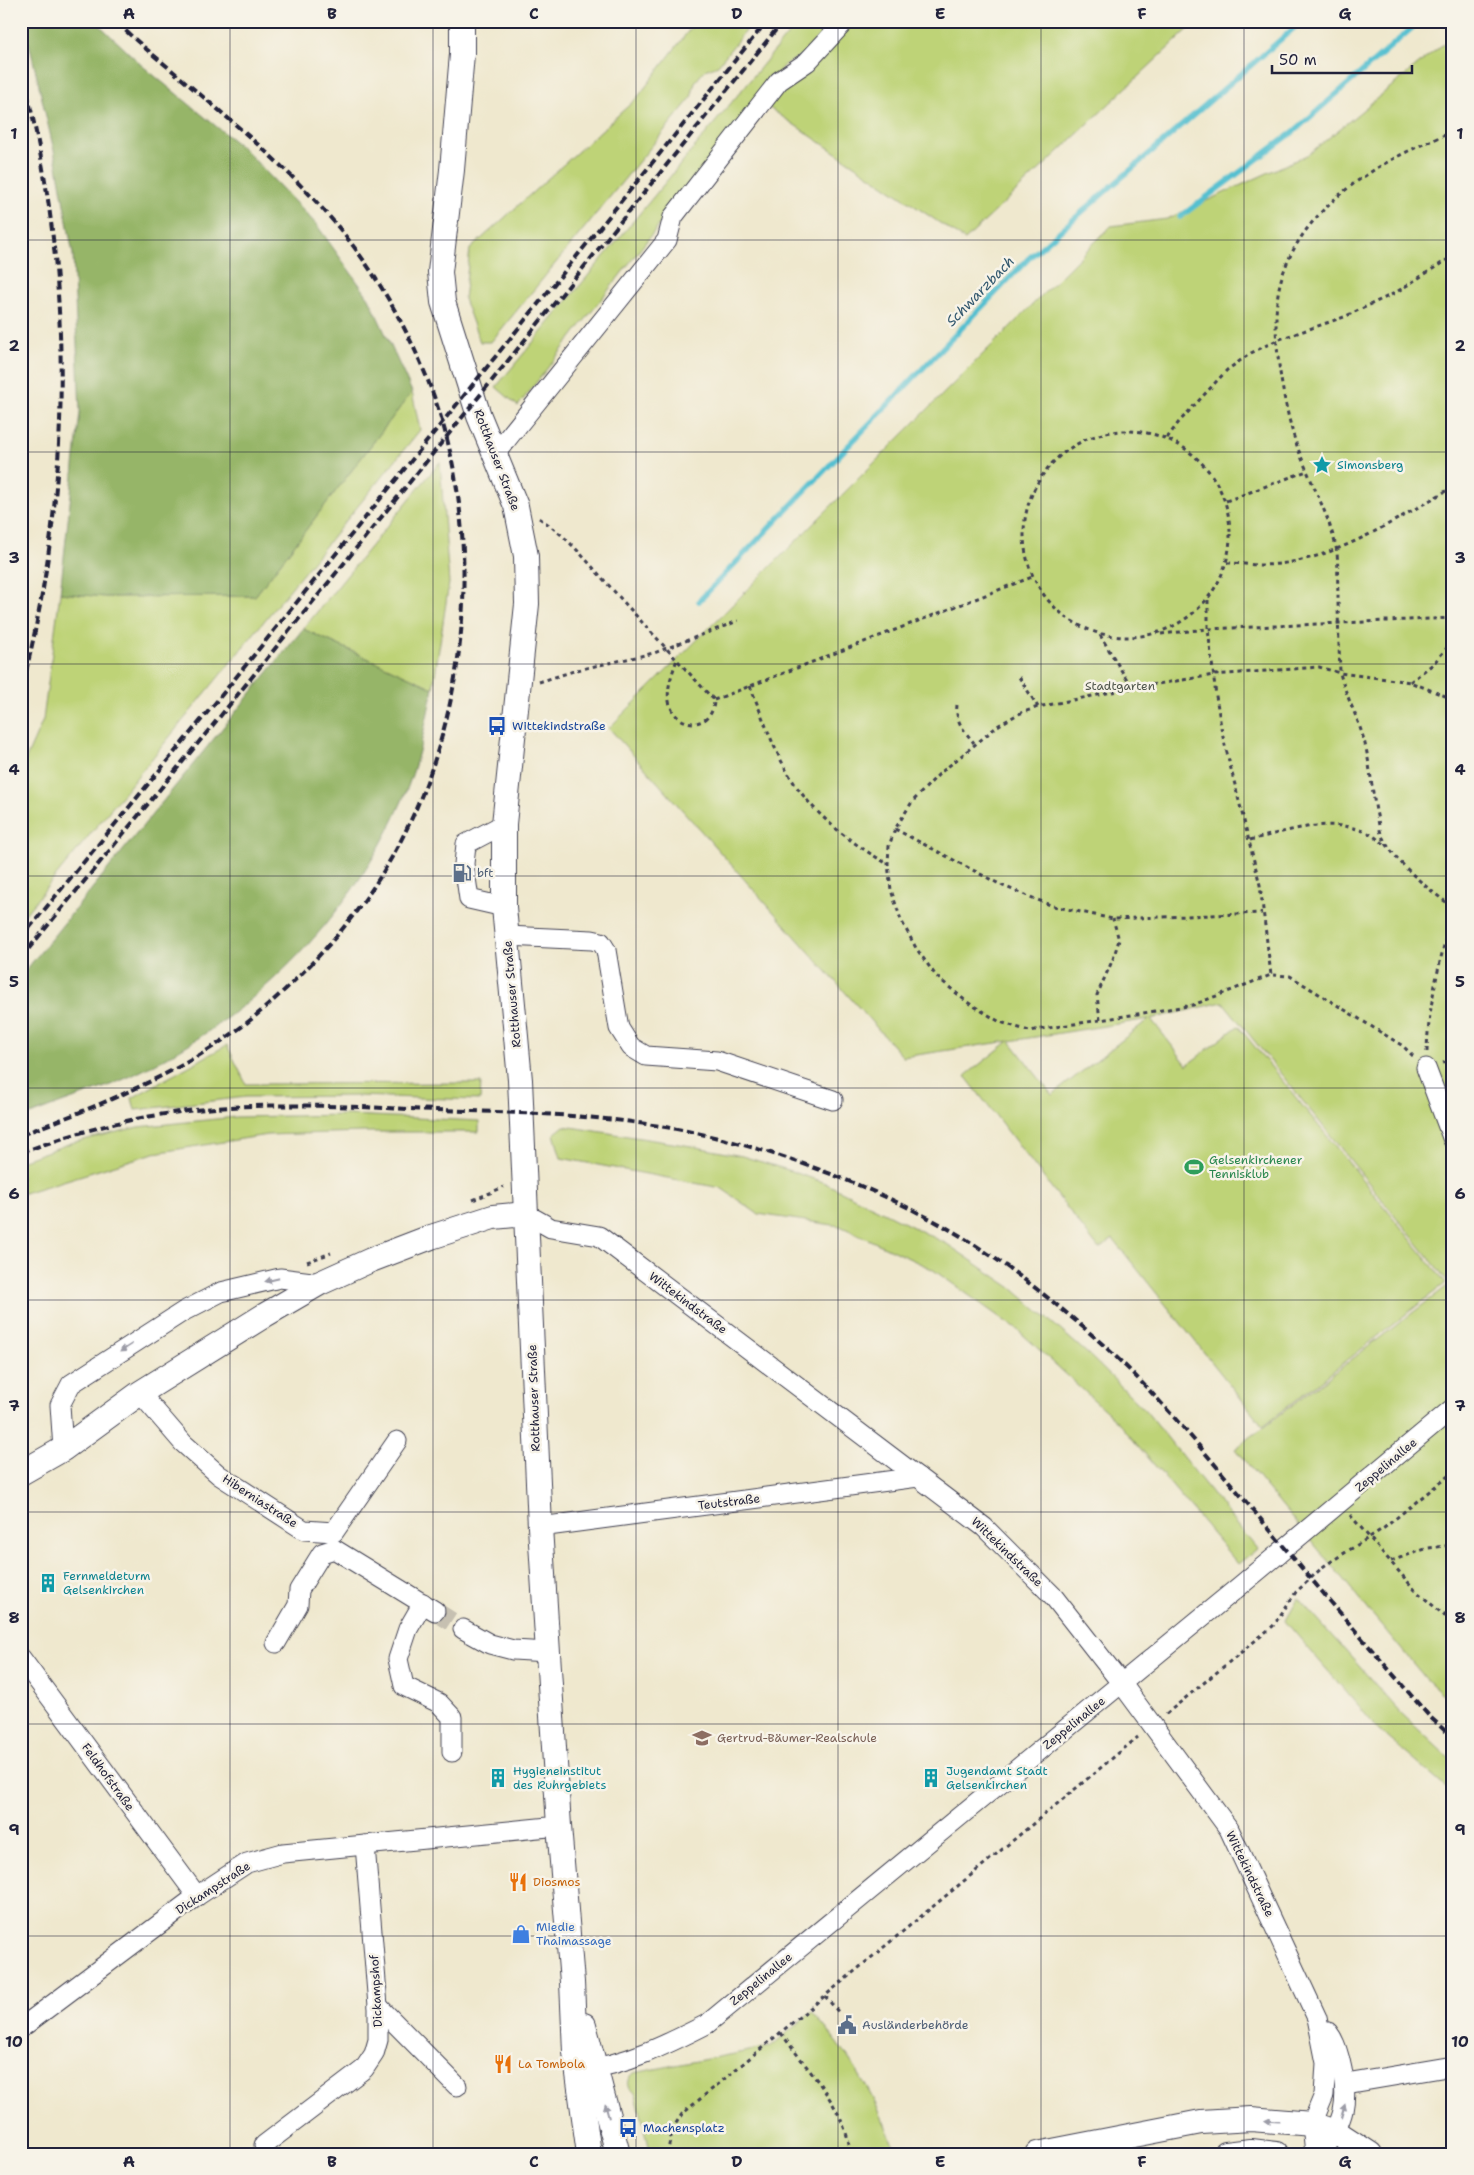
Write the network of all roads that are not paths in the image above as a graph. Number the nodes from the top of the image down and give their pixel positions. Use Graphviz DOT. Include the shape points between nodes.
graph roads {
  1 [pos="845,21"];
  2 [pos="465,22"];
  3 [pos="494,454"];
  4 [pos="504,824"];
  5 [pos="504,907"];
  6 [pos="507,936"];
  7 [pos="1426,1068"];
  8 [pos="832,1100"];
  9 [pos="1453,1140"];
  10 [pos="526,1214"];
  11 [pos="320,1283"];
  12 [pos="140,1393"];
  13 [pos="1453,1408"];
  14 [pos="397,1441"];
  15 [pos="63,1449"];
  16 [pos="21,1473"];
  17 [pos="918,1477"];
  18 [pos="21,1489"];
  19 [pos="540,1527"];
  20 [pos="463,1629"];
  21 [pos="276,1643"];
  22 [pos="548,1652"];
  23 [pos="21,1658"];
  24 [pos="1122,1684"];
  25 [pos="452,1752"];
  26 [pos="559,1826"];
  27 [pos="365,1845"];
  28 [pos="197,1896"];
  29 [pos="378,2006"];
  30 [pos="1317,2018"];
  31 [pos="21,2028"];
  32 [pos="1453,2066"];
  33 [pos="587,2069"];
  34 [pos="1346,2084"];
  35 [pos="457,2086"];
  36 [pos="1312,2124"];
  37 [pos="1336,2132"];
  38 [pos="264,2145"];
  39 [pos="589,2154"];
  40 [pos="618,2154"];
  41 [pos="1037,2154"];
  42 [pos="1226,2154"];
  43 [pos="1276,2154"];
  44 [pos="1315,2154"];
  45 [pos="1321,2154"];
  46 [pos="1370,2154"];
  1 -- 3 [label="street" via="807,62 779,81 673,217 666,240"];
  2 -- 3 [label="main road, Rotthauser Straße" via="440,272 443,302 478,416"];
  3 -- 4 [label="main road, Rotthauser Straße" via="516,506 526,556 527,604"];
  4 -- 5 [label="main road, Rotthauser Straße"];
  4 -- 5 [label="street" via="466,844 464,864 469,899"];
  5 -- 6 [label="main road, Rotthauser Straße"];
  6 -- 8 [label="street" via="601,942 606,950 619,1028 631,1047 646,1056 717,1061"];
  6 -- 10 [label="main road, Rotthauser Straße" via="520,1080"];
  7 -- 9 [label="street"];
  10 -- 11 [label="main road" via="493,1217 431,1237"];
  10 -- 17 [label="street, Wittekindstraße" via="551,1228 599,1236"];
  10 -- 19 [label="main road, Rotthauser Straße"];
  11 -- 12 [label="main road"];
  11 -- 15 [label="street, one-way" via="280,1278 221,1292 184,1311 71,1384 60,1405"];
  12 -- 14 [label="street, Hiberniastraße" via="182,1443 219,1475 304,1530 334,1532"];
  12 -- 15 [label="main road"];
  13 -- 24 [label="street, Zeppelinallee"];
  15 -- 16 [label="main road"];
  15 -- 18 [label="main road"];
  17 -- 19 [label="street, Teutstraße"];
  17 -- 24 [label="street, Wittekindstraße" via="984,1527 1053,1596"];
  19 -- 22 [label="main road, Rotthauser Straße"];
  20 -- 22 [label="street" via="490,1644 513,1650"];
  21 -- 25 [label="street" via="298,1605 299,1590 322,1553 334,1549 429,1607 408,1630 398,1660 404,1686 439,1703 452,1717"];
  22 -- 26 [label="main road, Rotthauser Straße"];
  23 -- 28 [label="street, Feldhofstraße"];
  24 -- 30 [label="street, Wittekindstraße" via="1229,1829"];
  24 -- 33 [label="street, Zeppelinallee" via="707,2024 667,2044"];
  26 -- 27 [label="street, Dickampstraße"];
  26 -- 33 [label="main road, Rotthauser Straße" via="572,1982"];
  27 -- 28 [label="street, Dickampstraße" via="283,1853 247,1863"];
  27 -- 29 [label="street, Dickampshof"];
  28 -- 31 [label="street, Dickampstraße"];
  29 -- 35 [label="street"];
  29 -- 38 [label="street, Dickampshof" via="378,2040 364,2069"];
  30 -- 34 [label="street, Wittekindstraße" via="1334,2040"];
  30 -- 36 [label="street, Wittekindstraße" via="1326,2063 1324,2094"];
  32 -- 34 [label="street"];
  33 -- 39 [label="main road, Rotthauser Straße"];
  40 -- 33 [label="main road, Rotthauser Straße, one-way"];
  37 -- 34 [label="street, Wittekindstraße, one-way" via="1346,2100"];
  36 -- 37 [label="main road"];
  36 -- 41 [label="main road, one-way" via="1251,2119 1201,2122"];
  36 -- 44 [label="street, Wittekindstraße"];
  37 -- 45 [label="street, Wittekindstraße"];
  37 -- 46 [label="main road"];
  42 -- 43 [label="main road" via="1251,2151"];
}
